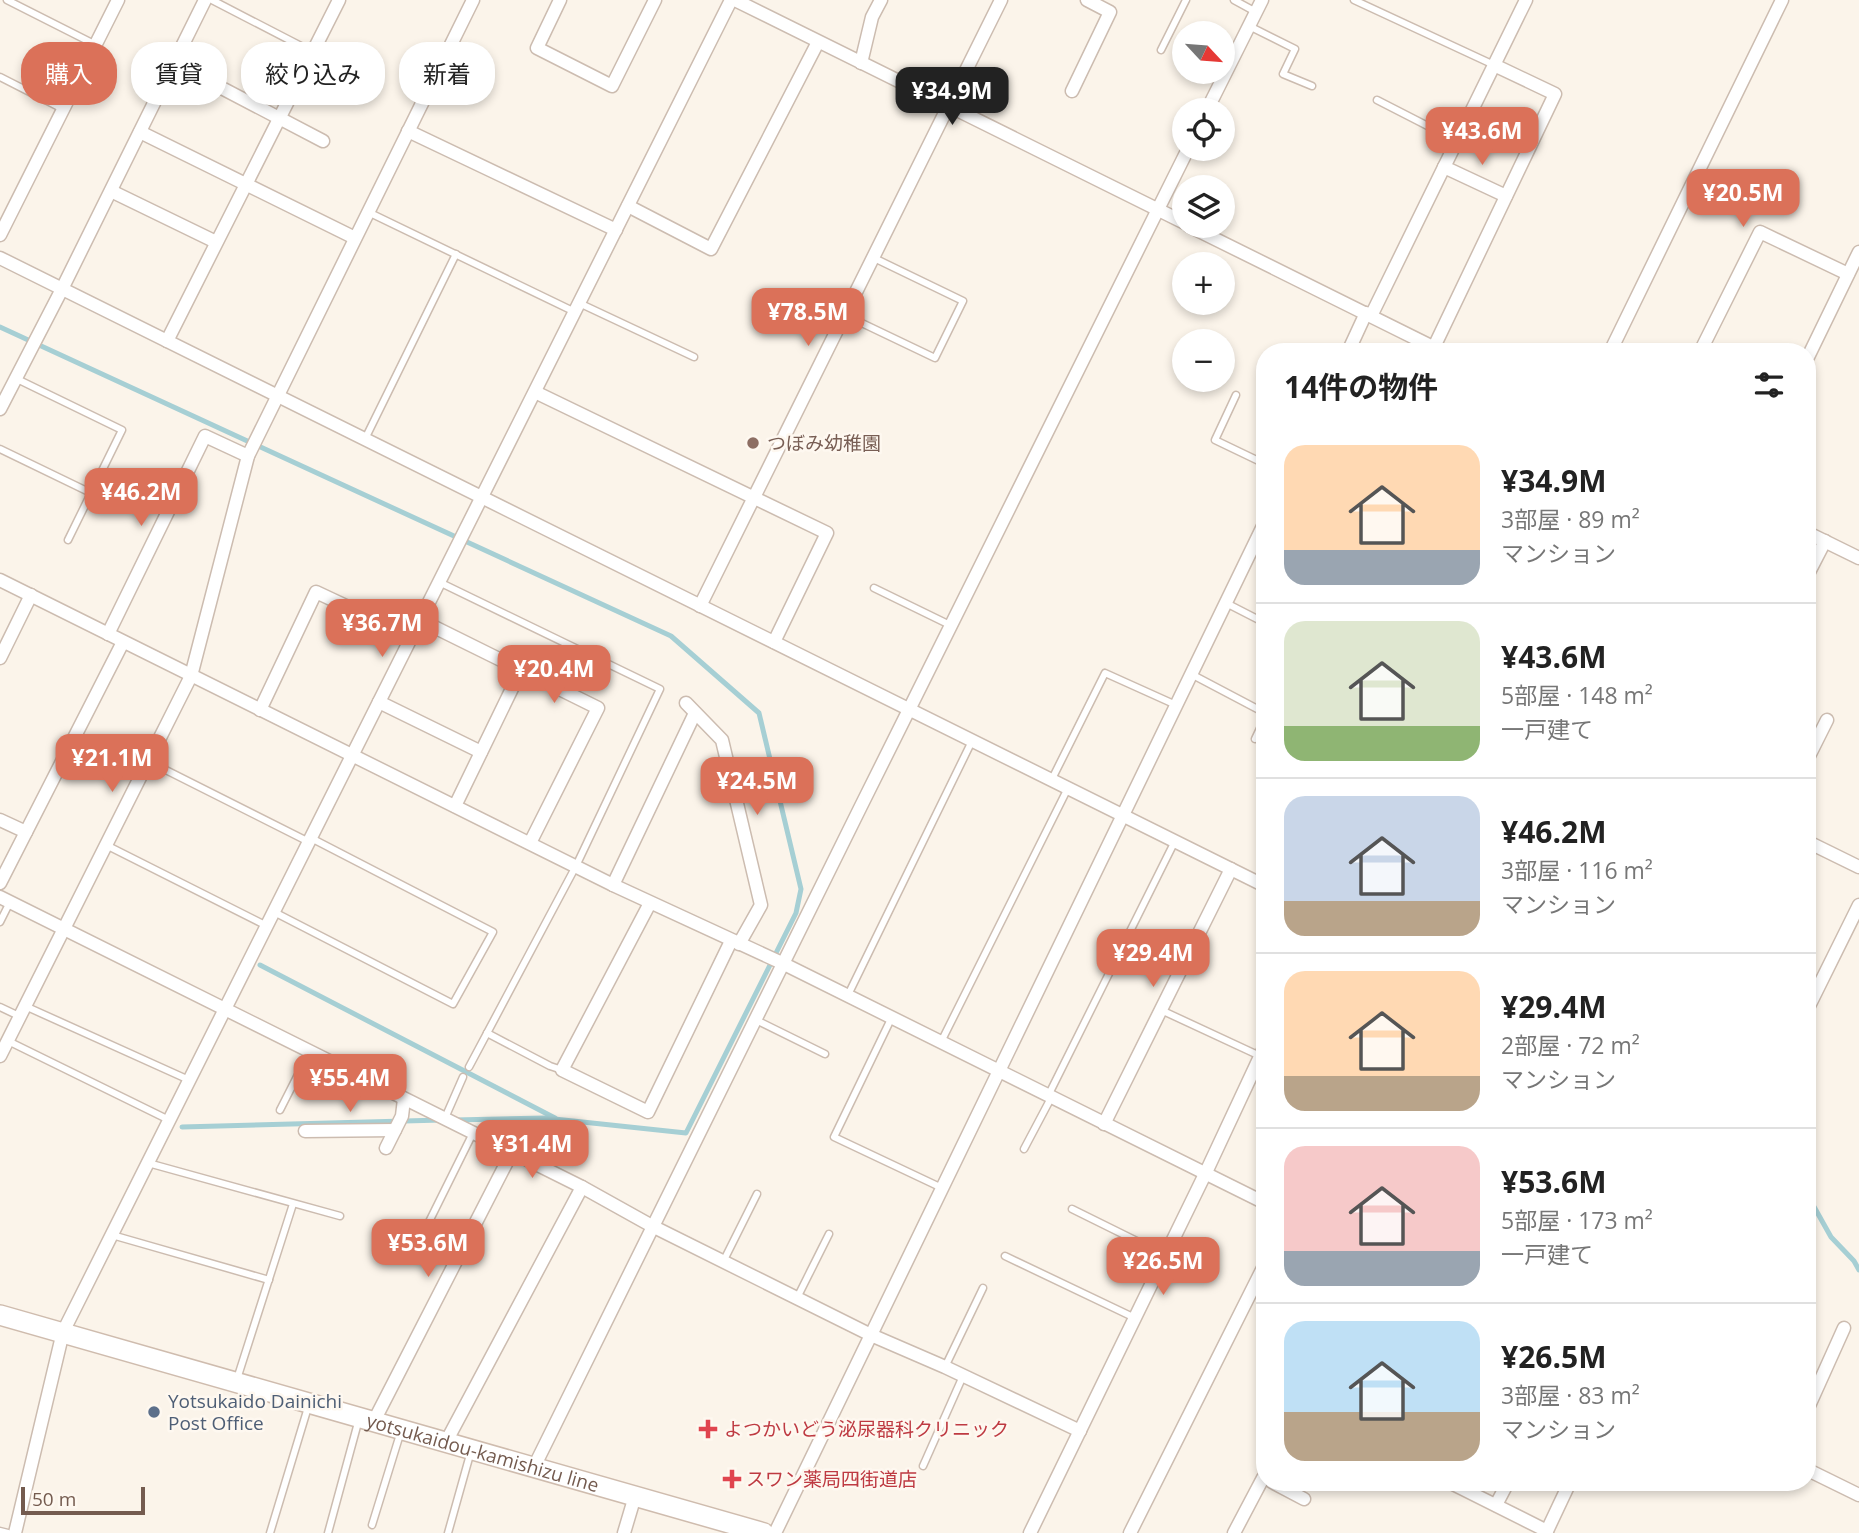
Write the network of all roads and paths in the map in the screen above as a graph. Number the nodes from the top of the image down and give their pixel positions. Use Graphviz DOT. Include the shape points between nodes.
graph roads {
  1 [pos="6,0"];
  2 [pos="118,0"];
  3 [pos="205,0"];
  4 [pos="212,0"];
  5 [pos="339,0"];
  6 [pos="473,0"];
  7 [pos="560,0"];
  8 [pos="655,0"];
  9 [pos="733,0"];
  10 [pos="881,0"];
  11 [pos="1001,0"];
  12 [pos="1087,0"];
  13 [pos="1186,0"];
  14 [pos="1234,0"];
  15 [pos="1354,0"];
  16 [pos="1526,0"];
  17 [pos="1782,0"];
  18 [pos="1259,6"];
  19 [pos="1249,26"];
  20 [pos="818,41"];
  21 [pos="92,42"];
  22 [pos="97,42"];
  23 [pos="184,42"];
  24 [pos="294,42"];
  25 [pos="318,42"];
  26 [pos="1161,50"];
  27 [pos="861,63"];
  28 [pos="1494,65"];
  29 [pos="0,77"];
  30 [pos="1312,86"];
  31 [pos="227,90"];
  32 [pos="1072,91"];
  33 [pos="1213,98"];
  34 [pos="1377,100"];
  35 [pos="65,105"];
  36 [pos="153,105"];
  37 [pos="286,105"];
  38 [pos="947,106"];
  39 [pos="63,109"];
  40 [pos="280,118"];
  41 [pos="408,131"];
  42 [pos="140,132"];
  43 [pos="323,141"];
  44 [pos="1457,141"];
  45 [pos="1182,161"];
  46 [pos="1444,167"];
  47 [pos="246,185"];
  48 [pos="111,191"];
  49 [pos="1506,196"];
  50 [pos="628,206"];
  51 [pos="1158,210"];
  52 [pos="368,212"];
  53 [pos="1172,217"];
  54 [pos="616,230"];
  55 [pos="0,235"];
  56 [pos="355,238"];
  57 [pos="1213,238"];
  58 [pos="216,242"];
  59 [pos="1859,252"];
  60 [pos="456,254"];
  61 [pos="872,257"];
  62 [pos="0,258"];
  63 [pos="1848,274"];
  64 [pos="62,289"];
  65 [pos="577,307"];
  66 [pos="844,315"];
  67 [pos="1369,315"];
  68 [pos="167,341"];
  69 [pos="1353,343"];
  70 [pos="1426,343"];
  71 [pos="1441,343"];
  72 [pos="1614,343"];
  73 [pos="1704,343"];
  74 [pos="1815,343"];
  75 [pos="694,357"];
  76 [pos="15,378"];
  77 [pos="535,392"];
  78 [pos="1236,395"];
  79 [pos="277,396"];
  80 [pos="0,409"];
  81 [pos="365,439"];
  82 [pos="0,449"];
  83 [pos="248,456"];
  84 [pos="1256,460"];
  85 [pos="91,493"];
  86 [pos="753,497"];
  87 [pos="482,498"];
  88 [pos="1816,537"];
  89 [pos="68,540"];
  90 [pos="1256,541"];
  91 [pos="1825,541"];
  92 [pos="1859,558"];
  93 [pos="1816,559"];
  94 [pos="0,580"];
  95 [pos="439,582"];
  96 [pos="874,588"];
  97 [pos="31,595"];
  98 [pos="1226,603"];
  99 [pos="700,606"];
  100 [pos="1256,618"];
  101 [pos="420,620"];
  102 [pos="952,626"];
  103 [pos="108,634"];
  104 [pos="412,637"];
  105 [pos="123,642"];
  106 [pos="774,642"];
  107 [pos="0,658"];
  108 [pos="521,670"];
  109 [pos="1191,674"];
  110 [pos="191,676"];
  111 [pos="379,702"];
  112 [pos="686,703"];
  113 [pos="1176,705"];
  114 [pos="260,710"];
  115 [pos="910,710"];
  116 [pos="1256,710"];
  117 [pos="695,713"];
  118 [pos="1827,720"];
  119 [pos="972,741"];
  120 [pos="1816,742"];
  121 [pos="481,752"];
  122 [pos="352,755"];
  123 [pos="148,761"];
  124 [pos="1052,780"];
  125 [pos="1068,789"];
  126 [pos="455,806"];
  127 [pos="1123,816"];
  128 [pos="0,820"];
  129 [pos="26,832"];
  130 [pos="310,840"];
  131 [pos="1175,841"];
  132 [pos="530,843"];
  133 [pos="105,845"];
  134 [pos="1816,846"];
  135 [pos="576,866"];
  136 [pos="1859,867"];
  137 [pos="1231,869"];
  138 [pos="1256,882"];
  139 [pos="0,883"];
  140 [pos="613,885"];
  141 [pos="5,899"];
  142 [pos="650,903"];
  143 [pos="1859,905"];
  144 [pos="274,911"];
  145 [pos="0,922"];
  146 [pos="267,926"];
  147 [pos="62,928"];
  148 [pos="735,943"];
  149 [pos="776,961"];
  150 [pos="1816,992"];
  151 [pos="847,996"];
  152 [pos="0,1007"];
  153 [pos="225,1009"];
  154 [pos="1161,1010"];
  155 [pos="22,1011"];
  156 [pos="891,1018"];
  157 [pos="754,1019"];
  158 [pos="487,1032"];
  159 [pos="8,1041"];
  160 [pos="941,1042"];
  161 [pos="1256,1049"];
  162 [pos="310,1051"];
  163 [pos="825,1054"];
  164 [pos="0,1056"];
  165 [pos="469,1067"];
  166 [pos="1256,1069"];
  167 [pos="562,1070"];
  168 [pos="999,1071"];
  169 [pos="463,1077"];
  170 [pos="189,1080"];
  171 [pos="1050,1097"];
  172 [pos="404,1099"];
  173 [pos="280,1110"];
  174 [pos="444,1118"];
  175 [pos="169,1121"];
  176 [pos="1104,1124"];
  177 [pos="395,1130"];
  178 [pos="305,1131"];
  179 [pos="473,1133"];
  180 [pos="386,1148"];
  181 [pos="1024,1149"];
  182 [pos="512,1152"];
  183 [pos="148,1163"];
  184 [pos="1205,1174"];
  185 [pos="582,1187"];
  186 [pos="942,1188"];
  187 [pos="757,1194"];
  188 [pos="1256,1199"];
  189 [pos="293,1204"];
  190 [pos="1072,1209"];
  191 [pos="340,1216"];
  192 [pos="652,1226"];
  193 [pos="829,1234"];
  194 [pos="112,1235"];
  195 [pos="1165,1255"];
  196 [pos="1005,1256"];
  197 [pos="724,1260"];
  198 [pos="455,1263"];
  199 [pos="269,1280"];
  200 [pos="1256,1282"];
  201 [pos="982,1288"];
  202 [pos="797,1298"];
  203 [pos="0,1315"];
  204 [pos="1135,1318"];
  205 [pos="1844,1328"];
  206 [pos="63,1332"];
  207 [pos="871,1335"];
  208 [pos="945,1367"];
  209 [pos="963,1376"];
  210 [pos="236,1382"];
  211 [pos="1816,1390"];
  212 [pos="310,1403"];
  213 [pos="366,1420"];
  214 [pos="401,1429"];
  215 [pos="1080,1432"];
  216 [pos="446,1442"];
  217 [pos="472,1449"];
  218 [pos="923,1466"];
  219 [pos="534,1467"];
  220 [pos="1816,1474"];
  221 [pos="1256,1491"];
  222 [pos="1289,1491"];
  223 [pos="1467,1491"];
  224 [pos="1503,1491"];
  225 [pos="1566,1491"];
  226 [pos="635,1496"];
  227 [pos="1859,1496"];
  228 [pos="1304,1499"];
  229 [pos="1496,1505"];
  230 [pos="372,1525"];
  231 [pos="0,1531"];
  232 [pos="1546,1532"];
  233 [pos="8,1533"];
  234 [pos="15,1533"];
  235 [pos="270,1533"];
  236 [pos="328,1533"];
  237 [pos="448,1533"];
  238 [pos="624,1533"];
  239 [pos="764,1533"];
  240 [pos="775,1533"];
  241 [pos="1030,1533"];
  242 [pos="1130,1533"];
  243 [pos="1234,1533"];
  1 -- 21 [label="lane"];
  2 -- 22 [label="street"];
  3 -- 23 [label="street"];
  4 -- 24 [label="lane"];
  5 -- 25 [label="street"];
  6 -- 41 [label="street"];
  7 -- 8 [label="street" via="537,48 612,86"];
  9 -- 20 [label="street"];
  9 -- 50 [label="street"];
  10 -- 27 [label="street"];
  11 -- 38 [label="street"];
  12 -- 32 [label="street" via="1110,12"];
  13 -- 26 [label="lane"];
  14 -- 18 [label="lane"];
  15 -- 28 [label="lane"];
  16 -- 28 [label="street"];
  17 -- 72 [label="street"];
  18 -- 19 [label="street"];
  19 -- 30 [label="lane" via="1295,49 1283,74"];
  19 -- 33 [label="street"];
  20 -- 27 [label="street"];
  20 -- 50 [label="street" via="711,249"];
  27 -- 38 [label="street"];
  28 -- 44 [label="street"];
  28 -- 49 [label="street" via="1555,94"];
  29 -- 39 [label="lane"];
  31 -- 40 [label="street"];
  34 -- 44 [label="lane"];
  35 -- 39 [label="street"];
  36 -- 42 [label="street"];
  37 -- 40 [label="street"];
  38 -- 51 [label="street"];
  38 -- 61 [label="street"];
  39 -- 55 [label="street"];
  40 -- 43 [label="street"];
  40 -- 47 [label="street"];
  41 -- 52 [label="street"];
  41 -- 54 [label="street"];
  42 -- 47 [label="street"];
  42 -- 48 [label="street"];
  44 -- 46 [label="street"];
  45 -- 51 [label="street"];
  46 -- 49 [label="street"];
  46 -- 67 [label="street"];
  47 -- 56 [label="street"];
  47 -- 58 [label="street"];
  48 -- 58 [label="street"];
  48 -- 64 [label="street"];
  49 -- 71 [label="street"];
  50 -- 54 [label="street"];
  51 -- 53 [label="street"];
  51 -- 102 [label="street"];
  52 -- 56 [label="street"];
  52 -- 60 [label="lane"];
  54 -- 65 [label="street"];
  56 -- 79 [label="street"];
  57 -- 67 [label="street"];
  58 -- 68 [label="street"];
  59 -- 63 [label="street"];
  60 -- 65 [label="lane"];
  60 -- 81 [label="lane"];
  61 -- 66 [label="street"];
  61 -- 66 [label="lane" via="963,301 935,358"];
  62 -- 64 [label="street"];
  63 -- 73 [label="street" via="1760,232"];
  63 -- 74 [label="street"];
  64 -- 68 [label="street"];
  64 -- 76 [label="street"];
  65 -- 75 [label="lane"];
  65 -- 77 [label="street"];
  66 -- 86 [label="street"];
  67 -- 69 [label="street"];
  67 -- 70 [label="street"];
  68 -- 79 [label="street"];
  76 -- 80 [label="street"];
  76 -- 85 [label="lane" via="122,430"];
  77 -- 86 [label="street"];
  77 -- 87 [label="street"];
  78 -- 84 [label="lane" via="1215,440"];
  79 -- 81 [label="street"];
  79 -- 83 [label="street"];
  81 -- 87 [label="street"];
  82 -- 85 [label="lane"];
  83 -- 103 [label="street" via="205,436"];
  83 -- 110 [label="street"];
  85 -- 89 [label="lane"];
  86 -- 99 [label="street"];
  86 -- 106 [label="street" via="827,533"];
  87 -- 95 [label="street"];
  87 -- 99 [label="street"];
  88 -- 91 [label="street"];
  90 -- 98 [label="street"];
  91 -- 92 [label="street"];
  91 -- 93 [label="street"];
  94 -- 97 [label="street"];
  95 -- 101 [label="street"];
  95 -- 135 [label="lane" via="660,689"];
  96 -- 102 [label="lane"];
  97 -- 103 [label="street"];
  97 -- 107 [label="street"];
  98 -- 100 [label="lane"];
  98 -- 109 [label="street"];
  99 -- 106 [label="street"];
  101 -- 104 [label="street"];
  101 -- 108 [label="street"];
  102 -- 115 [label="street"];
  103 -- 105 [label="street"];
  104 -- 111 [label="street"];
  104 -- 114 [label="street" via="317,592"];
  105 -- 110 [label="street"];
  105 -- 129 [label="street"];
  106 -- 115 [label="street"];
  108 -- 121 [label="street"];
  108 -- 132 [label="street" via="597,708"];
  109 -- 113 [label="street"];
  109 -- 116 [label="lane"];
  110 -- 114 [label="street"];
  110 -- 123 [label="street"];
  111 -- 121 [label="street"];
  111 -- 122 [label="street"];
  112 -- 117 [label="street"];
  113 -- 124 [label="lane" via="1105,673"];
  113 -- 127 [label="street"];
  114 -- 122 [label="street"];
  115 -- 119 [label="street"];
  115 -- 149 [label="street"];
  117 -- 140 [label="street"];
  117 -- 148 [label="street" via="722,740 761,905"];
  118 -- 120 [label="street"];
  119 -- 124 [label="street"];
  119 -- 151 [label="lane"];
  121 -- 126 [label="street"];
  122 -- 126 [label="street"];
  122 -- 130 [label="street"];
  123 -- 130 [label="lane"];
  123 -- 133 [label="street"];
  124 -- 125 [label="street"];
  125 -- 127 [label="street"];
  125 -- 160 [label="lane"];
  126 -- 132 [label="street"];
  127 -- 131 [label="street"];
  127 -- 168 [label="street"];
  128 -- 129 [label="street"];
  129 -- 139 [label="street"];
  130 -- 144 [label="street"];
  130 -- 144 [label="lane" via="493,932 453,1004"];
  131 -- 137 [label="street"];
  131 -- 171 [label="lane"];
  132 -- 135 [label="street"];
  133 -- 146 [label="lane"];
  133 -- 147 [label="street"];
  134 -- 136 [label="street"];
  135 -- 140 [label="street"];
  135 -- 158 [label="lane"];
  137 -- 138 [label="street"];
  137 -- 154 [label="street"];
  140 -- 142 [label="street"];
  141 -- 145 [label="lane"];
  141 -- 147 [label="street"];
  142 -- 148 [label="street"];
  142 -- 167 [label="street"];
  143 -- 150 [label="street"];
  144 -- 146 [label="street"];
  146 -- 153 [label="street"];
  147 -- 153 [label="street"];
  147 -- 155 [label="street"];
  148 -- 149 [label="street"];
  148 -- 167 [label="street" via="648,1112"];
  149 -- 151 [label="street"];
  149 -- 157 [label="street"];
  151 -- 156 [label="street"];
  152 -- 155 [label="lane"];
  153 -- 162 [label="street"];
  153 -- 170 [label="street"];
  154 -- 161 [label="lane"];
  154 -- 176 [label="street"];
  155 -- 159 [label="street"];
  155 -- 170 [label="lane"];
  156 -- 160 [label="street"];
  156 -- 186 [label="lane" via="834,1137"];
  157 -- 163 [label="lane"];
  157 -- 192 [label="street"];
  158 -- 165 [label="lane"];
  158 -- 167 [label="lane"];
  159 -- 164 [label="street"];
  159 -- 175 [label="lane"];
  160 -- 168 [label="street"];
  162 -- 172 [label="street"];
  162 -- 173 [label="lane"];
  166 -- 184 [label="street"];
  168 -- 171 [label="street"];
  168 -- 186 [label="street"];
  169 -- 174 [label="lane"];
  170 -- 175 [label="street"];
  171 -- 176 [label="street"];
  171 -- 181 [label="lane"];
  172 -- 174 [label="street"];
  172 -- 177 [label="street"];
  174 -- 179 [label="street"];
  175 -- 183 [label="street"];
  176 -- 184 [label="street"];
  177 -- 178 [label="street"];
  177 -- 180 [label="street"];
  179 -- 182 [label="street"];
  179 -- 198 [label="lane" via="418,1244"];
  182 -- 185 [label="street"];
  182 -- 198 [label="street"];
  183 -- 189 [label="lane"];
  183 -- 194 [label="street"];
  184 -- 188 [label="street"];
  184 -- 195 [label="street"];
  185 -- 192 [label="street"];
  185 -- 216 [label="street"];
  186 -- 207 [label="street"];
  187 -- 197 [label="lane"];
  189 -- 191 [label="lane"];
  189 -- 199 [label="lane"];
  190 -- 195 [label="lane"];
  192 -- 197 [label="street"];
  192 -- 219 [label="street"];
  193 -- 202 [label="lane"];
  194 -- 199 [label="lane"];
  194 -- 206 [label="street"];
  195 -- 204 [label="street"];
  196 -- 204 [label="lane"];
  197 -- 202 [label="street"];
  198 -- 213 [label="street"];
  199 -- 210 [label="lane"];
  200 -- 242 [label="street"];
  201 -- 208 [label="lane"];
  202 -- 207 [label="street"];
  203 -- 206 [label="main road, yotsukaidou-kamishizu line"];
  204 -- 215 [label="street"];
  205 -- 211 [label="street"];
  206 -- 210 [label="main road, yotsukaidou-kamishizu line"];
  206 -- 234 [label="street"];
  207 -- 208 [label="street"];
  207 -- 240 [label="street"];
  208 -- 209 [label="street"];
  209 -- 215 [label="street"];
  209 -- 218 [label="lane"];
  210 -- 212 [label="main road, yotsukaidou-kamishizu line"];
  212 -- 213 [label="main road, yotsukaidou-kamishizu line"];
  212 -- 235 [label="lane"];
  213 -- 214 [label="main road, yotsukaidou-kamishizu line"];
  213 -- 236 [label="lane"];
  214 -- 216 [label="main road, yotsukaidou-kamishizu line"];
  214 -- 230 [label="lane"];
  215 -- 241 [label="street"];
  216 -- 217 [label="main road, yotsukaidou-kamishizu line"];
  217 -- 219 [label="main road, yotsukaidou-kamishizu line"];
  217 -- 237 [label="lane"];
  219 -- 226 [label="main road, yotsukaidou-kamishizu line"];
  220 -- 227 [label="street"];
  221 -- 243 [label="street"];
  222 -- 228 [label="street"];
  223 -- 229 [label="street"];
  224 -- 229 [label="street"];
  225 -- 232 [label="street"];
  226 -- 238 [label="street"];
  226 -- 239 [label="main road, yotsukaidou-kamishizu line"];
  229 -- 232 [label="street"];
  231 -- 233 [label="lane"];
}
